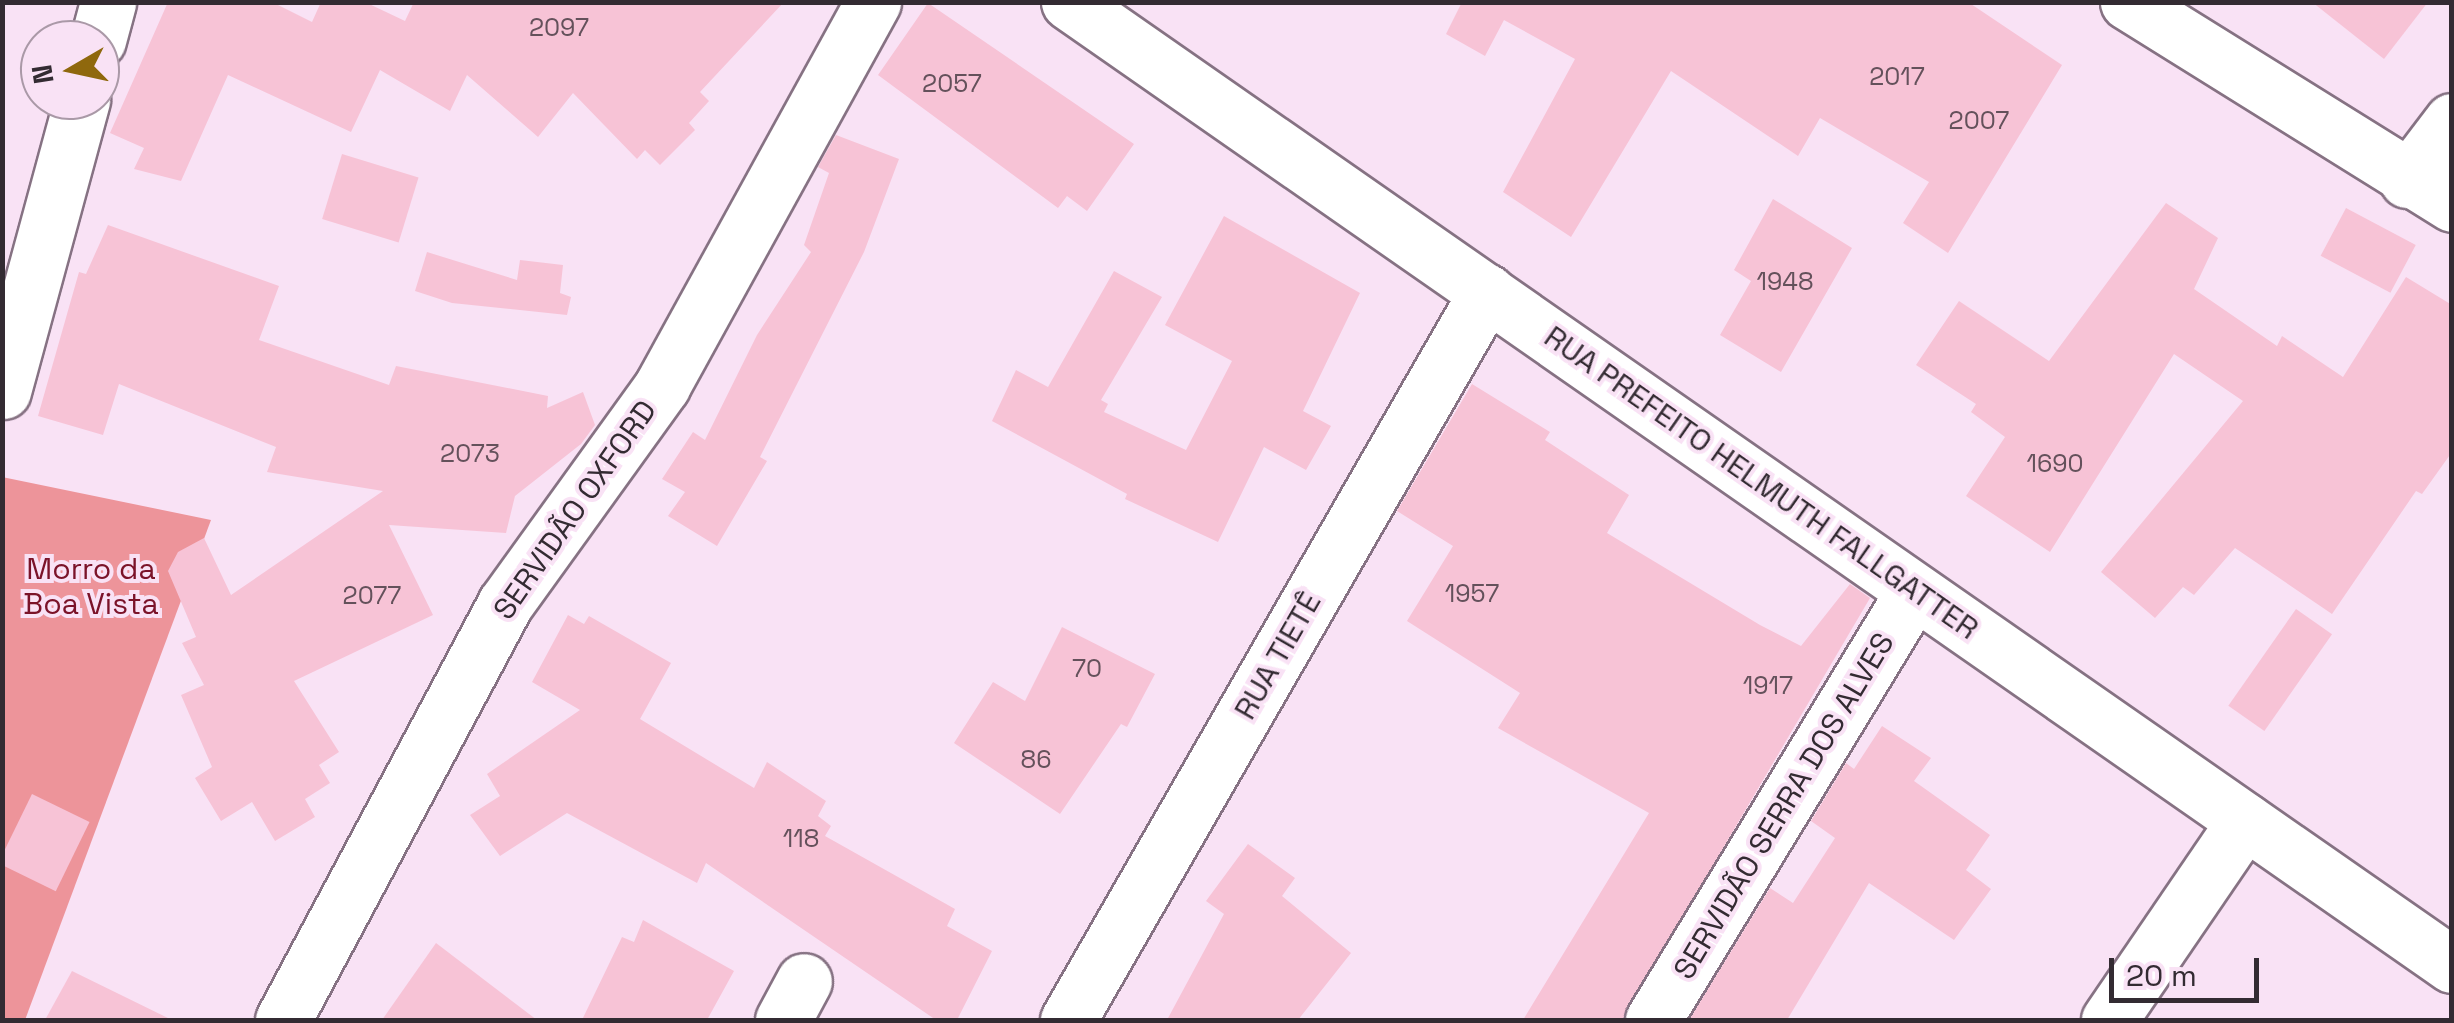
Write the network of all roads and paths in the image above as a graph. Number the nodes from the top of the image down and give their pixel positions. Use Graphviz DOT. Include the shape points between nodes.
graph roads {
  1 [pos="873,2"];
  2 [pos="1069,2"];
  3 [pos="2128,2"];
  4 [pos="77,120"];
  5 [pos="2452,121"];
  6 [pos="2429,192"];
  7 [pos="1487,292"];
  8 [pos="3,391"];
  9 [pos="1914,590"];
  10 [pos="2245,821"];
  11 [pos="2452,965"];
  12 [pos="283,1020"];
  13 [pos="1068,1020"];
  14 [pos="1653,1020"];
  15 [pos="2109,1020"];
  1 -- 12 [label="street, SERVIDÃO OXFORD" via="662,386 505,604"];
  2 -- 7 [label="street, RUA PREFEITO HELMUTH FALLGATTER"];
  3 -- 6 [label="street"];
  4 -- 8 [label="street"];
  5 -- 6 [label="street"];
  7 -- 9 [label="street, RUA PREFEITO HELMUTH FALLGATTER"];
  7 -- 13 [label="street, RUA TIETÊ"];
  9 -- 10 [label="street, RUA PREFEITO HELMUTH FALLGATTER"];
  9 -- 14 [label="street, SERVIDÃO SERRA DOS ALVES"];
  10 -- 11 [label="street, RUA PREFEITO HELMUTH FALLGATTER"];
  10 -- 15 [label="street"];
}
